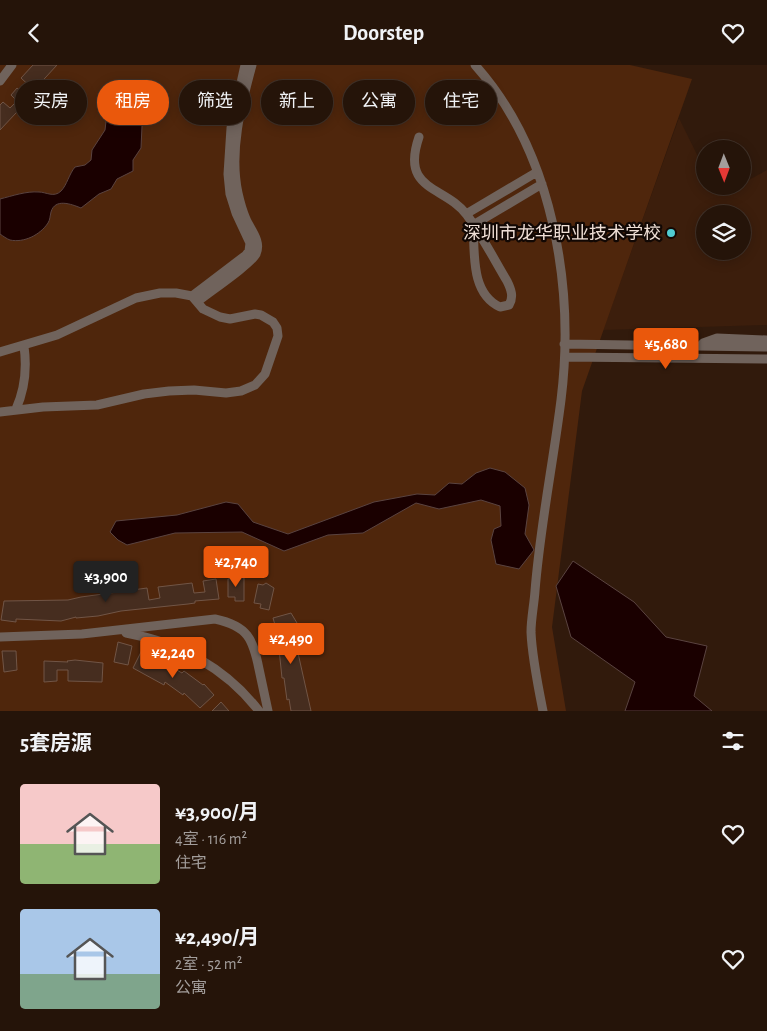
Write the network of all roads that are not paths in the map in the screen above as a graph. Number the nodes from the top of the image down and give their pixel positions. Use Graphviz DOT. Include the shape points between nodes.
graph roads {
  1 [pos="12,65"];
  2 [pos="244,65"];
  3 [pos="252,65"];
  4 [pos="475,65"];
  5 [pos="0,81"];
  6 [pos="418,137"];
  7 [pos="537,172"];
  8 [pos="542,184"];
  9 [pos="466,214"];
  10 [pos="473,225"];
  11 [pos="194,299"];
  12 [pos="767,340"];
  13 [pos="564,344"];
  14 [pos="24,346"];
  15 [pos="695,346"];
  16 [pos="767,347"];
  17 [pos="0,352"];
  18 [pos="565,357"];
  19 [pos="767,359"];
  20 [pos="16,409"];
  21 [pos="0,412"];
  22 [pos="111,631"];
  23 [pos="0,637"];
  24 [pos="259,711"];
  25 [pos="268,711"];
  26 [pos="542,711"];
  1 -- 5 [label="street"];
  2 -- 11 [label="street" via="231,128 228,174 233,203 250,248"];
  3 -- 11 [label="street" via="238,129 235,173 240,201 257,241 257,249 251,260"];
  4 -- 7 [label="street" via="490,81 512,115"];
  6 -- 9 [label="street" via="414,155 418,173 428,187 458,205"];
  7 -- 8 [label="street"];
  7 -- 9 [label="street"];
  8 -- 10 [label="street"];
  8 -- 13 [label="street" via="562,279"];
  9 -- 10 [label="street"];
  10 -- 10 [label="street" via="510,287 512,300 505,307 491,301 480,287"];
  11 -- 14 [label="street" via="168,293 144,296"];
  11 -- 20 [label="street" via="203,309 220,317 239,318 255,314 273,322 277,328 277,343 265,374 255,385 234,393 175,390 97,405"];
  12 -- 15 [label="street" via="718,338"];
  13 -- 15 [label="street"];
  13 -- 18 [label="street"];
  14 -- 17 [label="street"];
  14 -- 20 [label="street" via="25,374"];
  15 -- 16 [label="street"];
  18 -- 19 [label="street"];
  18 -- 26 [label="street" via="541,530 531,633"];
  20 -- 21 [label="street"];
  22 -- 23 [label="street"];
  22 -- 24 [label="street" via="162,641 198,657 230,680"];
  22 -- 25 [label="street" via="215,619 240,628 256,650"];
}
